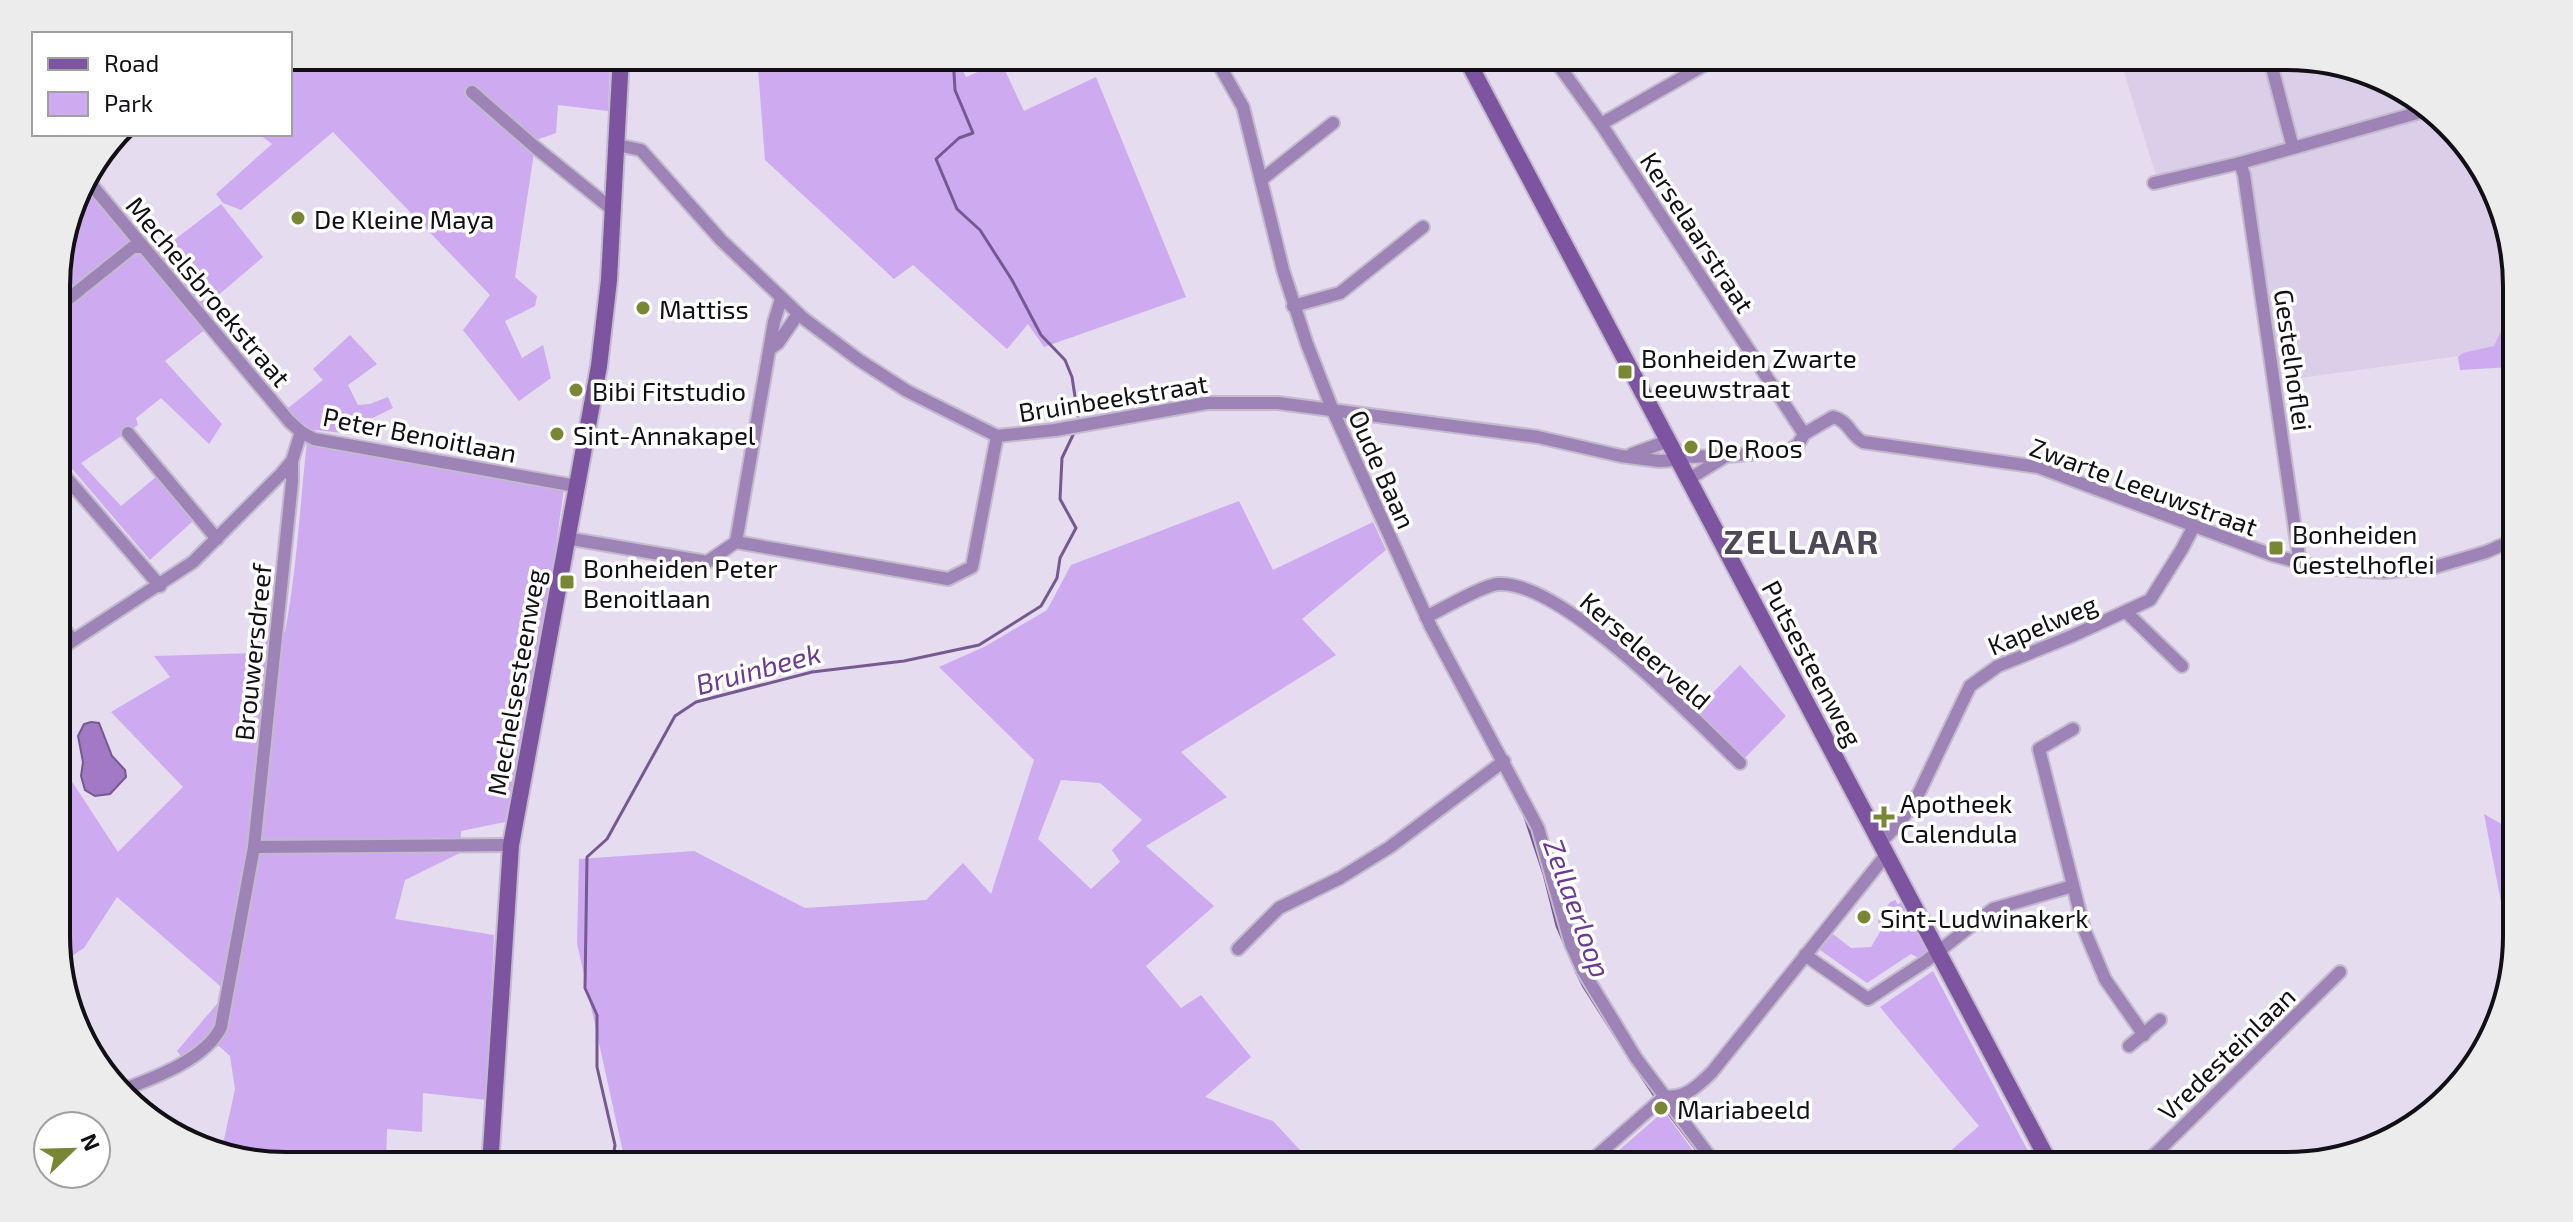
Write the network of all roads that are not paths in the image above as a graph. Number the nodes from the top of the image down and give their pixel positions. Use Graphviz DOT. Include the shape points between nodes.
graph roads {
  1 [pos="620,70"];
  2 [pos="1222,70"];
  3 [pos="1472,70"];
  4 [pos="1562,70"];
  5 [pos="1696,70"];
  6 [pos="2273,70"];
  7 [pos="472,92"];
  8 [pos="2416,113"];
  9 [pos="1333,123"];
  10 [pos="1601,124"];
  11 [pos="617,145"];
  12 [pos="2293,148"];
  13 [pos="2240,163"];
  14 [pos="1261,180"];
  15 [pos="2154,183"];
  16 [pos="94,188"];
  17 [pos="613,210"];
  18 [pos="1423,227"];
  19 [pos="142,247"];
  20 [pos="70,298"];
  21 [pos="781,299"];
  22 [pos="1293,306"];
  23 [pos="798,314"];
  24 [pos="771,348"];
  25 [pos="1333,411"];
  26 [pos="301,432"];
  27 [pos="128,433"];
  28 [pos="1804,434"];
  29 [pos="997,436"];
  30 [pos="1668,441"];
  31 [pos="1621,456"];
  32 [pos="1727,456"];
  33 [pos="1677,458"];
  34 [pos="292,461"];
  35 [pos="1689,479"];
  36 [pos="70,482"];
  37 [pos="576,486"];
  38 [pos="2194,526"];
  39 [pos="566,538"];
  40 [pos="217,539"];
  41 [pos="736,542"];
  42 [pos="2503,544"];
  43 [pos="2300,564"];
  44 [pos="160,586"];
  45 [pos="2126,612"];
  46 [pos="1426,617"];
  47 [pos="70,636"];
  48 [pos="73,640"];
  49 [pos="70,642"];
  50 [pos="2182,666"];
  51 [pos="2073,729"];
  52 [pos="1504,761"];
  53 [pos="1740,763"];
  54 [pos="511,845"];
  55 [pos="254,847"];
  56 [pos="1883,849"];
  57 [pos="2073,886"];
  58 [pos="1238,949"];
  59 [pos="1805,955"];
  60 [pos="1932,956"];
  61 [pos="2340,972"];
  62 [pos="2160,1020"];
  63 [pos="2144,1035"];
  64 [pos="2129,1046"];
  65 [pos="131,1086"];
  66 [pos="1665,1096"];
  67 [pos="491,1152"];
  68 [pos="1601,1152"];
  69 [pos="1707,1152"];
  70 [pos="2043,1152"];
  71 [pos="2157,1152"];
  1 -- 11 [label="main road, Mechelsesteenweg"];
  2 -- 14 [label="street, Oude Baan" via="1243,107"];
  3 -- 30 [label="main road, Putsesteenweg"];
  4 -- 10 [label="street, Kerselaarstraat"];
  5 -- 10 [label="street"];
  6 -- 12 [label="street"];
  7 -- 17 [label="street"];
  8 -- 12 [label="street"];
  9 -- 14 [label="street"];
  10 -- 28 [label="street, Kerselaarstraat"];
  11 -- 17 [label="main road, Mechelsesteenweg"];
  11 -- 21 [label="street, Bruinbeekstraat" via="641,150"];
  12 -- 13 [label="street"];
  13 -- 15 [label="street"];
  13 -- 43 [label="street, Gestelhoflei"];
  14 -- 22 [label="street, Oude Baan"];
  16 -- 19 [label="street, Mechelsbroekstraat"];
  17 -- 37 [label="main road, Mechelsesteenweg" via="607,309"];
  18 -- 22 [label="street" via="1340,293"];
  19 -- 20 [label="street" via="133,247"];
  19 -- 26 [label="street, Mechelsbroekstraat"];
  21 -- 23 [label="street, Bruinbeekstraat"];
  21 -- 24 [label="street"];
  22 -- 25 [label="street, Oude Baan"];
  23 -- 24 [label="street"];
  23 -- 29 [label="street, Bruinbeekstraat" via="907,391"];
  24 -- 41 [label="street"];
  25 -- 29 [label="street, Bruinbeekstraat" via="1278,403 1207,403"];
  25 -- 31 [label="street, Bruinbeekstraat" via="1538,437"];
  25 -- 46 [label="street, Oude Baan"];
  26 -- 34 [label="street, Peter Benoitlaan"];
  26 -- 37 [label="street, Peter Benoitlaan" via="314,439"];
  27 -- 40 [label="street"];
  28 -- 32 [label="street, Zwarte Leeuwstraat" via="1790,450"];
  28 -- 38 [label="street, Zwarte Leeuwstraat" via="1833,417 1843,419 1863,442 2038,467"];
  29 -- 41 [label="street" via="972,567 948,579"];
  30 -- 31 [label="street, Bruinbeekstraat"];
  30 -- 33 [label="main road, Putsesteenweg"];
  31 -- 33 [label="street, Bruinbeekstraat"];
  32 -- 33 [label="street, Zwarte Leeuwstraat"];
  32 -- 35 [label="street, Zwarte Leeuwstraat"];
  33 -- 35 [label="main road, Putsesteenweg"];
  34 -- 40 [label="street, Peter Benoitlaan"];
  34 -- 55 [label="street, Brouwersdreef"];
  35 -- 56 [label="main road, Putsesteenweg"];
  36 -- 44 [label="street"];
  37 -- 39 [label="main road, Mechelsesteenweg"];
  38 -- 43 [label="street, Zwarte Leeuwstraat"];
  38 -- 45 [label="street, Kapelweg" via="2155,594"];
  39 -- 41 [label="street" via="707,562"];
  39 -- 54 [label="main road, Mechelsesteenweg"];
  40 -- 44 [label="street, Peter Benoitlaan"];
  42 -- 43 [label="street, Zwarte Leeuwstraat" via="2423,568 2356,571"];
  44 -- 48 [label="street, Peter Benoitlaan"];
  45 -- 50 [label="street, Kapelweg"];
  45 -- 56 [label="street, Kapelweg" via="1998,666 1970,686 1917,797"];
  46 -- 52 [label="street, Oude Baan"];
  46 -- 53 [label="street, Kerseleerveld" via="1495,584 1514,585 1556,603 1627,658"];
  47 -- 48 [label="street"];
  48 -- 49 [label="street, Peter Benoitlaan"];
  51 -- 57 [label="street" via="2039,749"];
  52 -- 58 [label="street" via="1390,847 1279,908"];
  52 -- 66 [label="street, Oude Baan" via="1538,828 1583,971"];
  54 -- 55 [label="street"];
  54 -- 67 [label="main road, Mechelsesteenweg"];
  55 -- 65 [label="street, Brouwersdreef" via="221,1027 214,1041"];
  56 -- 59 [label="street, Kapelweg"];
  56 -- 60 [label="main road, Putsesteenweg"];
  57 -- 60 [label="street" via="1993,909"];
  57 -- 63 [label="street" via="2105,979"];
  59 -- 60 [label="street" via="1868,999"];
  59 -- 66 [label="street, Kapelweg" via="1697,1087 1673,1098"];
  60 -- 70 [label="main road, Putsesteenweg"];
  61 -- 71 [label="street, Vredesteinlaan"];
  62 -- 63 [label="street"];
  63 -- 64 [label="street"];
  66 -- 68 [label="street"];
  66 -- 69 [label="street, Oude Baan"];
}
